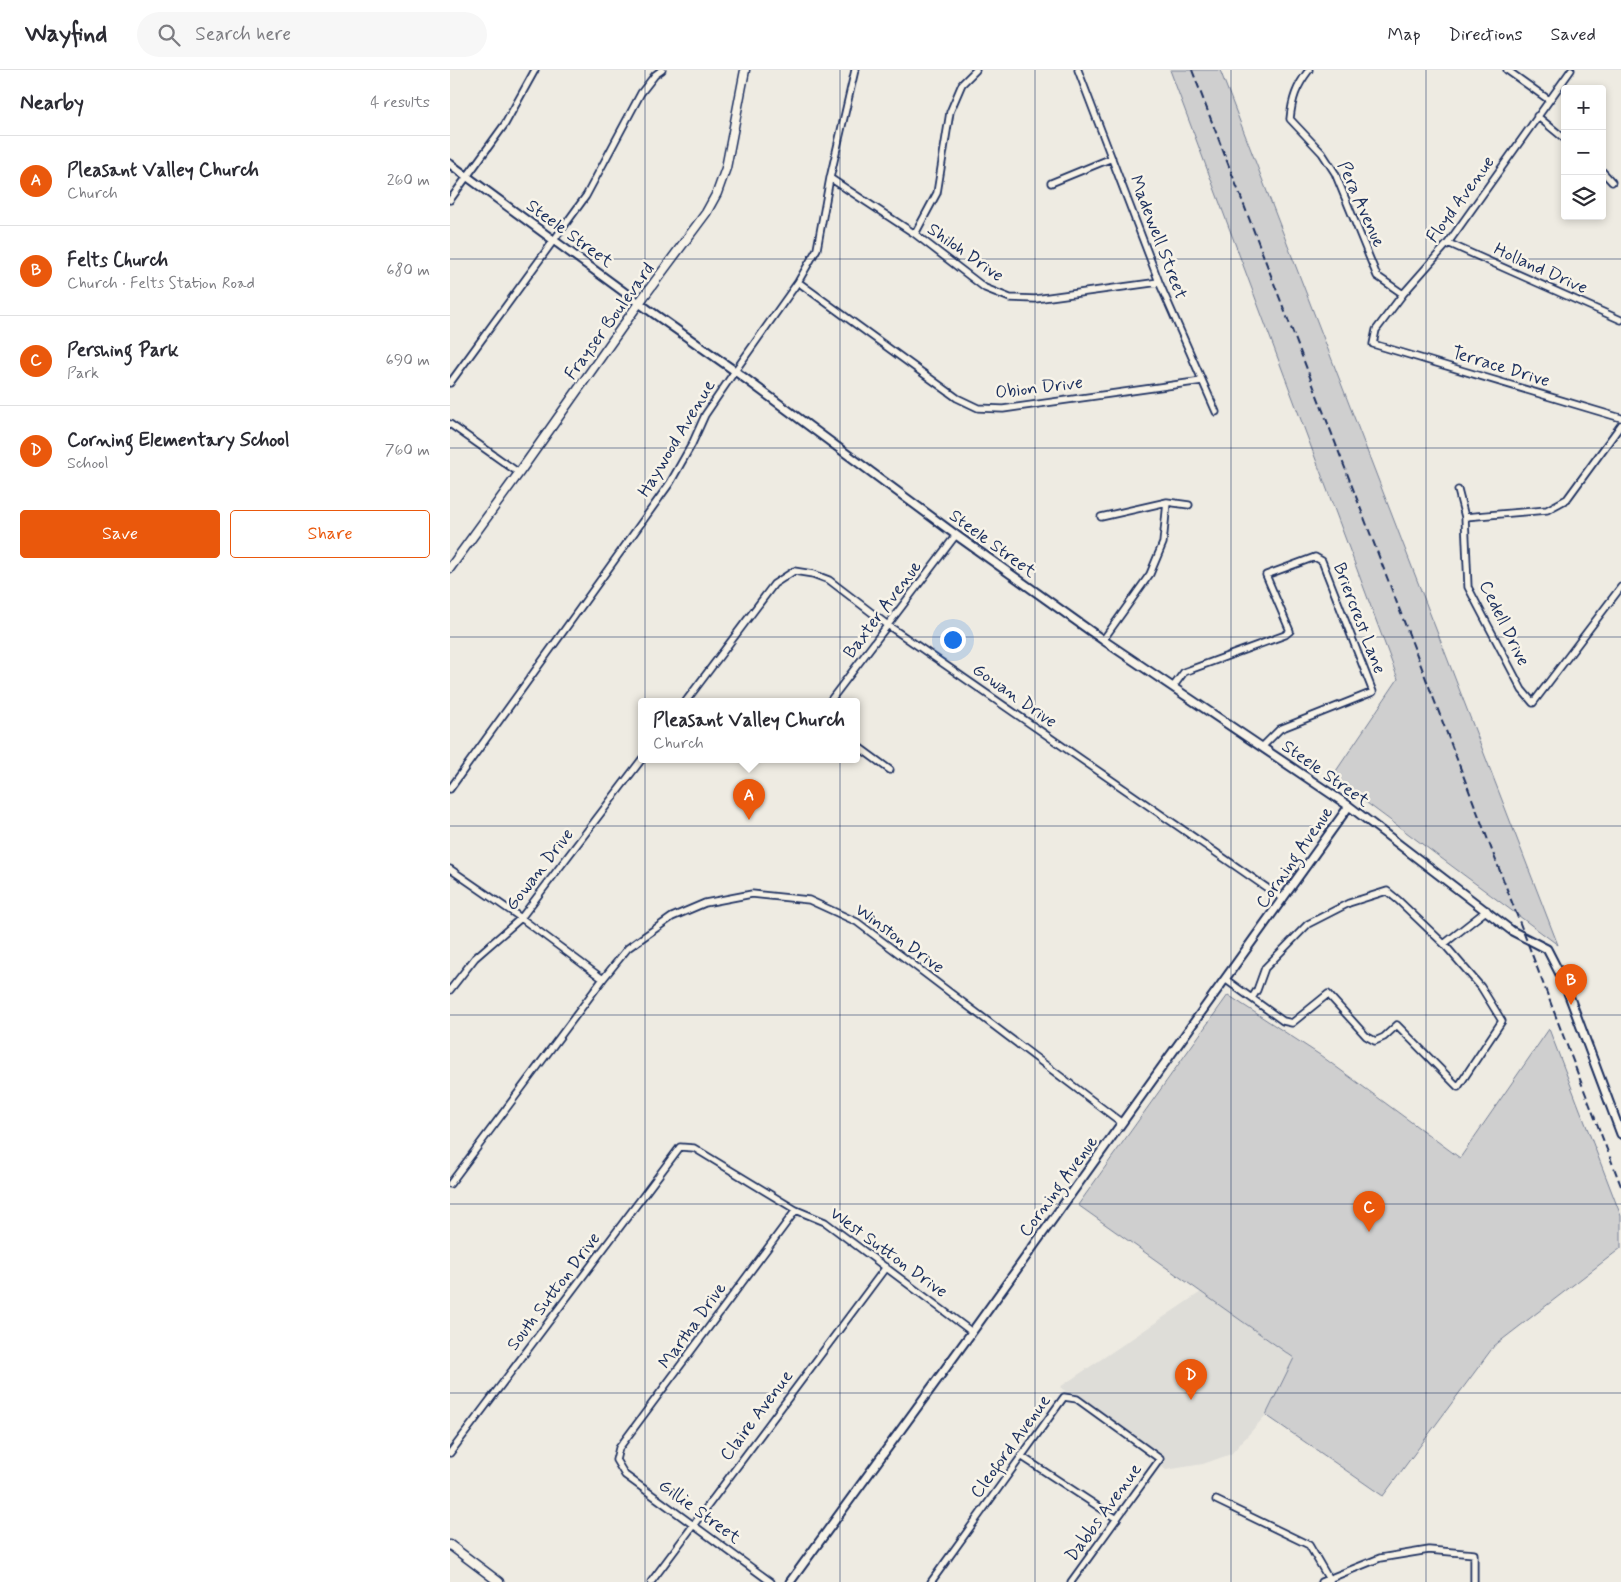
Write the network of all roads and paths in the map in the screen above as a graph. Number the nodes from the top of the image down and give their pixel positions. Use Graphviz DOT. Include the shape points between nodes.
graph roads {
  1 [pos="535,70"];
  2 [pos="662,70"];
  3 [pos="745,70"];
  4 [pos="855,70"];
  5 [pos="976,70"];
  6 [pos="1078,70"];
  7 [pos="1309,70"];
  8 [pos="1507,70"];
  9 [pos="1571,70"];
  10 [pos="1548,100"];
  11 [pos="1537,116"];
  12 [pos="1561,136"];
  13 [pos="1112,158"];
  14 [pos="450,164"];
  15 [pos="1606,175"];
  16 [pos="467,176"];
  17 [pos="830,178"];
  18 [pos="1612,182"];
  19 [pos="1051,183"];
  20 [pos="450,200"];
  21 [pos="915,234"];
  22 [pos="554,239"];
  23 [pos="1448,242"];
  24 [pos="798,282"];
  25 [pos="1159,282"];
  26 [pos="1403,294"];
  27 [pos="639,303"];
  28 [pos="1621,320"];
  29 [pos="1373,344"];
  30 [pos="735,370"];
  31 [pos="1202,381"];
  32 [pos="450,383"];
  33 [pos="1216,412"];
  34 [pos="1621,418"];
  35 [pos="450,424"];
  36 [pos="1621,425"];
  37 [pos="519,473"];
  38 [pos="1458,490"];
  39 [pos="1167,502"];
  40 [pos="1189,505"];
  41 [pos="1101,517"];
  42 [pos="1465,517"];
  43 [pos="956,535"];
  44 [pos="450,568"];
  45 [pos="1621,587"];
  46 [pos="889,626"];
  47 [pos="1103,640"];
  48 [pos="1173,687"];
  49 [pos="688,698"];
  50 [pos="832,698"];
  51 [pos="1262,747"];
  52 [pos="860,748"];
  53 [pos="639,763"];
  54 [pos="890,770"];
  55 [pos="450,789"];
  56 [pos="1349,806"];
  57 [pos="450,869"];
  58 [pos="1282,899"];
  59 [pos="1487,910"];
  60 [pos="522,918"];
  61 [pos="1444,944"];
  62 [pos="603,979"];
  63 [pos="1225,979"];
  64 [pos="450,990"];
  65 [pos="1252,998"];
  66 [pos="1122,1123"];
  67 [pos="1621,1134"];
  68 [pos="680,1147"];
  69 [pos="450,1184"];
  70 [pos="796,1210"];
  71 [pos="886,1267"];
  72 [pos="972,1332"];
  73 [pos="450,1453"];
  74 [pos="1022,1456"];
  75 [pos="1160,1459"];
  76 [pos="616,1460"];
  77 [pos="1216,1500"];
  78 [pos="1117,1520"];
  79 [pos="693,1524"];
  80 [pos="450,1545"];
  81 [pos="1330,1580"];
  82 [pos="499,1582"];
  83 [pos="651,1582"];
  84 [pos="771,1582"];
  85 [pos="790,1582"];
  86 [pos="931,1582"];
  87 [pos="1071,1582"];
  88 [pos="1321,1582"];
  89 [pos="1474,1582"];
  1 -- 16 [label="street" via="505,124"];
  2 -- 22 [label="street" via="641,93 586,196"];
  3 -- 27 [label="main road, Frayser Boulevard" via="726,168 717,193 706,213"];
  4 -- 17 [label="street, Haywood Avenue"];
  5 -- 21 [label="street" via="962,84 950,112 937,193"];
  6 -- 13 [label="street, Madewell Street"];
  7 -- 26 [label="street, Pera Avenue" via="1291,103 1290,120 1322,153 1335,173 1377,276"];
  8 -- 10 [label="street"];
  9 -- 10 [label="street, Floyd Avenue"];
  10 -- 11 [label="street, Floyd Avenue"];
  11 -- 12 [label="street"];
  11 -- 23 [label="street, Floyd Avenue"];
  13 -- 19 [label="street"];
  13 -- 25 [label="street, Madewell Street"];
  14 -- 16 [label="street, Steele Street"];
  15 -- 18 [label="street"];
  16 -- 20 [label="street"];
  16 -- 22 [label="street, Steele Street"];
  17 -- 21 [label="street, Shiloh Drive"];
  17 -- 24 [label="street, Haywood Avenue" via="817,250"];
  21 -- 25 [label="street, Shiloh Drive" via="985,288 1010,298 1035,299"];
  22 -- 27 [label="street, Steele Street"];
  22 -- 32 [label="street"];
  23 -- 26 [label="street, Floyd Avenue"];
  23 -- 28 [label="street, Holland Drive"];
  24 -- 30 [label="street, Haywood Avenue"];
  24 -- 31 [label="street, Obion Drive" via="957,398 978,408 1003,409"];
  25 -- 31 [label="street, Madewell Street"];
  26 -- 29 [label="street, Floyd Avenue" via="1376,330"];
  27 -- 30 [label="street, Steele Street"];
  27 -- 37 [label="main road, Frayser Boulevard"];
  29 -- 34 [label="street, Terrace Drive"];
  30 -- 43 [label="street, Steele Street"];
  30 -- 55 [label="street, Haywood Avenue" via="705,415 670,483"];
  31 -- 33 [label="street, Madewell Street"];
  35 -- 37 [label="street"];
  36 -- 42 [label="street" via="1567,499 1547,510"];
  37 -- 44 [label="main road, Frayser Boulevard"];
  38 -- 42 [label="street, Cedell Drive"];
  39 -- 40 [label="street"];
  39 -- 41 [label="street"];
  39 -- 47 [label="street" via="1162,542 1150,574"];
  42 -- 45 [label="street, Cedell Drive" via="1468,587 1522,690 1533,703"];
  43 -- 46 [label="street, Baxter Avenue"];
  43 -- 47 [label="street, Steele Street"];
  46 -- 49 [label="street, Gowan Drive" via="829,580 794,571 774,584"];
  46 -- 50 [label="street, Baxter Avenue"];
  46 -- 58 [label="street, Gowan Drive"];
  47 -- 48 [label="street, Steele Street"];
  48 -- 51 [label="street, Steele Street"];
  48 -- 51 [label="street, Briercrest Lane" via="1184,672 1290,631 1266,575 1315,557 1322,561 1373,692 1280,728"];
  51 -- 56 [label="street, Steele Street"];
  52 -- 54 [label="street"];
  53 -- 60 [label="street, Gowan Drive"];
  56 -- 58 [label="street, Corning Avenue"];
  56 -- 59 [label="street, Steele Street"];
  57 -- 60 [label="street"];
  58 -- 63 [label="street, Corning Avenue"];
  59 -- 61 [label="street"];
  59 -- 67 [label="street, Steele Street" via="1512,931 1547,949 1564,982"];
  60 -- 62 [label="street"];
  60 -- 64 [label="street, Gowan Drive" via="475,958"];
  61 -- 65 [label="street" via="1387,892 1349,903 1308,924 1265,968"];
  61 -- 65 [label="street" via="1481,987 1502,1022 1458,1087 1397,1025 1375,1041 1366,1036 1328,994 1292,1023 1283,1021"];
  62 -- 66 [label="street, Winston Drive" via="628,948 672,917 705,903 752,894 809,900 857,922"];
  62 -- 69 [label="street, Winston Drive"];
  63 -- 65 [label="street"];
  63 -- 66 [label="street, Corning Avenue"];
  66 -- 72 [label="street, Corning Avenue"];
  68 -- 70 [label="street, West Sutton Drive" via="694,1148"];
  68 -- 73 [label="street, South Sutton Drive"];
  70 -- 71 [label="street, West Sutton Drive" via="825,1222"];
  70 -- 76 [label="street, Martha Drive" via="620,1448"];
  71 -- 72 [label="street, West Sutton Drive"];
  71 -- 79 [label="street, Claire Avenue"];
  72 -- 85 [label="street, Corning Avenue"];
  74 -- 75 [label="street, Cleoford Avenue" via="1064,1397 1077,1399"];
  74 -- 78 [label="street"];
  74 -- 86 [label="street, Cleoford Avenue"];
  75 -- 78 [label="street, Dabbs Avenue"];
  76 -- 79 [label="street, Gillie Street" via="625,1474"];
  77 -- 81 [label="street" via="1310,1545"];
  78 -- 87 [label="street, Dabbs Avenue"];
  79 -- 83 [label="street, Claire Avenue"];
  79 -- 84 [label="street, Gillie Street"];
  80 -- 82 [label="main road"];
  81 -- 88 [label="street"];
  81 -- 89 [label="street" via="1380,1558 1429,1550 1474,1554"];
}
